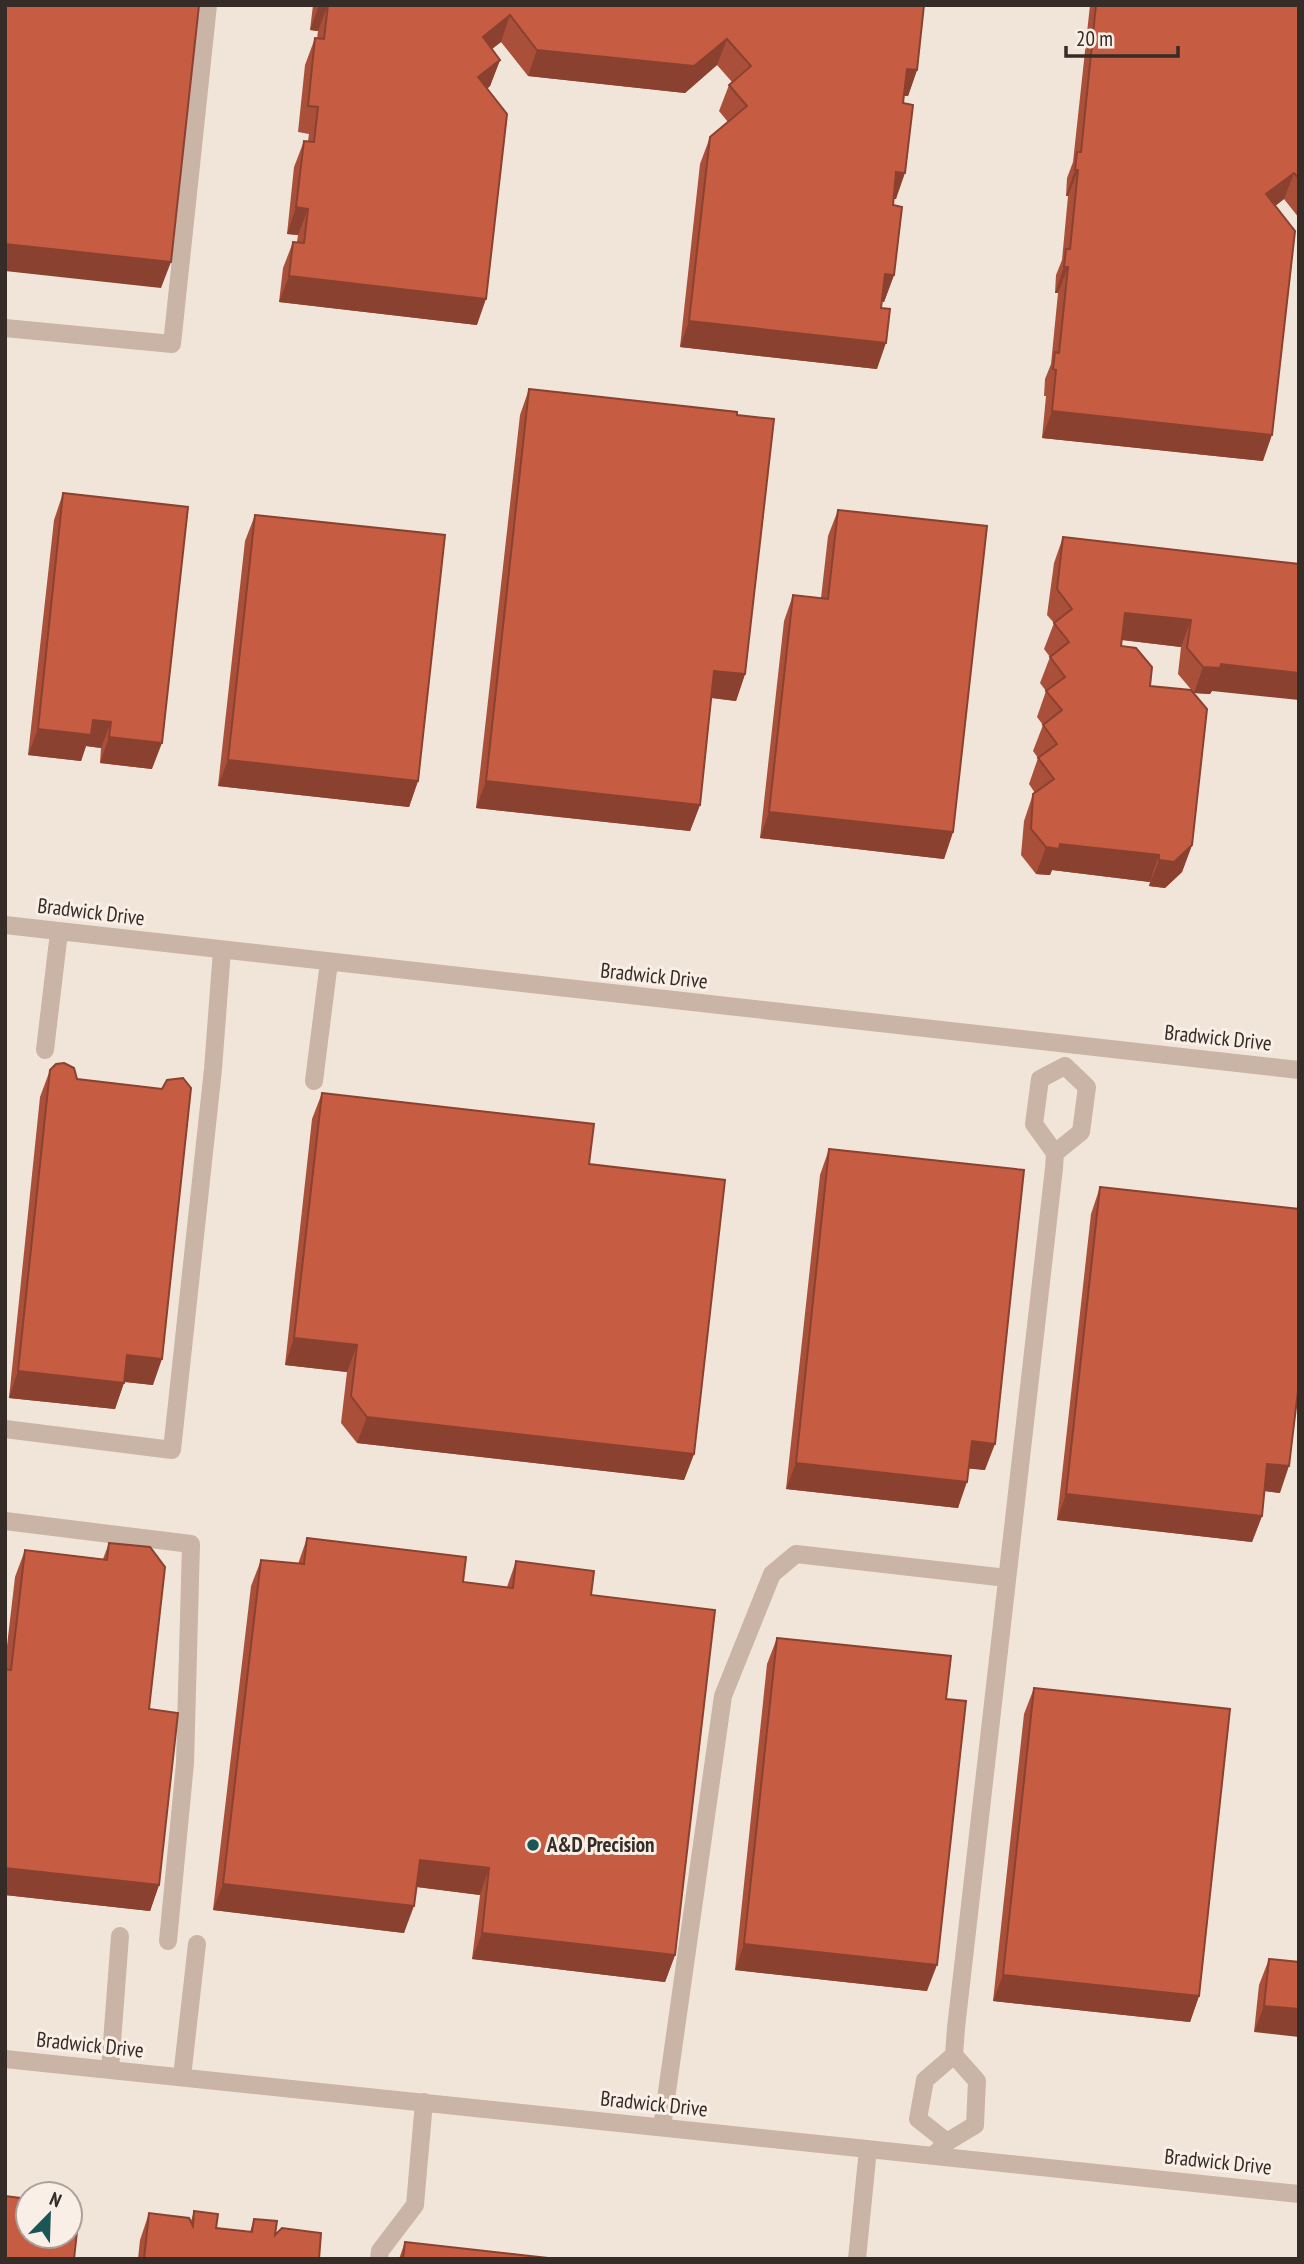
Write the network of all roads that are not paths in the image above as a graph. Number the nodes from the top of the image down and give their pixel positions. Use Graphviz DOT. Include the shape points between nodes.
graph roads {
  1 [pos="208,5"];
  2 [pos="5,328"];
  3 [pos="5,925"];
  4 [pos="59,932"];
  5 [pos="222,950"];
  6 [pos="329,962"];
  7 [pos="1066,1044"];
  8 [pos="45,1050"];
  9 [pos="1065,1066"];
  10 [pos="1299,1070"];
  11 [pos="314,1081"];
  12 [pos="1055,1153"];
  13 [pos="5,1429"];
  14 [pos="5,1521"];
  15 [pos="1007,1578"];
  16 [pos="120,1936"];
  17 [pos="168,1941"];
  18 [pos="197,1944"];
  19 [pos="954,2055"];
  20 [pos="5,2059"];
  21 [pos="110,2070"];
  22 [pos="182,2077"];
  23 [pos="424,2102"];
  24 [pos="662,2127"];
  25 [pos="947,2142"];
  26 [pos="868,2149"];
  27 [pos="933,2156"];
  28 [pos="1299,2194"];
  29 [pos="379,2259"];
  30 [pos="857,2259"];
  1 -- 2 [label="street" via="172,345"];
  3 -- 4 [label="street, Bradwick Drive"];
  4 -- 5 [label="street, Bradwick Drive"];
  4 -- 8 [label="street"];
  5 -- 6 [label="street, Bradwick Drive"];
  5 -- 13 [label="street" via="172,1450"];
  6 -- 7 [label="street, Bradwick Drive"];
  6 -- 11 [label="street"];
  7 -- 9 [label="street"];
  7 -- 10 [label="street, Bradwick Drive"];
  9 -- 12 [label="street" via="1087,1087 1081,1132"];
  9 -- 12 [label="street" via="1040,1079 1034,1124"];
  12 -- 15 [label="street"];
  14 -- 17 [label="street" via="191,1544 185,1763"];
  15 -- 19 [label="street"];
  15 -- 24 [label="street" via="796,1554 772,1574 723,1696"];
  16 -- 21 [label="street"];
  18 -- 22 [label="street"];
  19 -- 25 [label="street" via="977,2081 975,2124"];
  19 -- 25 [label="street" via="925,2080 918,2119"];
  20 -- 21 [label="street, Bradwick Drive"];
  21 -- 22 [label="street, Bradwick Drive"];
  22 -- 23 [label="street, Bradwick Drive"];
  23 -- 24 [label="street, Bradwick Drive"];
  23 -- 29 [label="street" via="415,2205 380,2251"];
  24 -- 26 [label="street, Bradwick Drive"];
  25 -- 27 [label="street"];
  26 -- 27 [label="street, Bradwick Drive"];
  26 -- 30 [label="street"];
  27 -- 28 [label="street, Bradwick Drive"];
}
